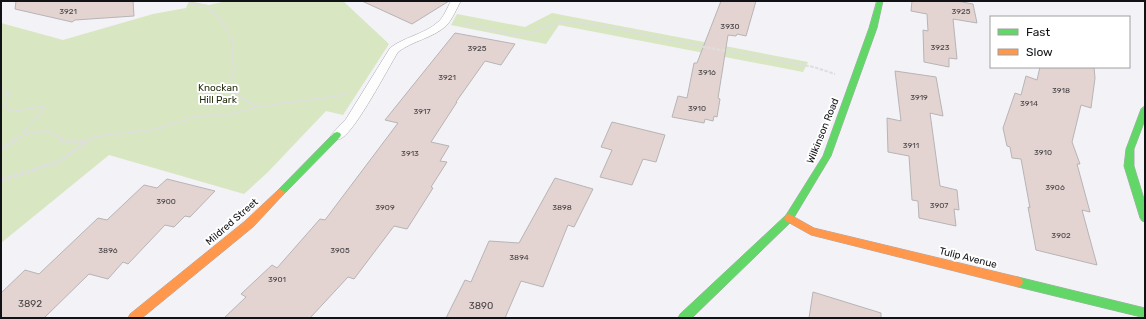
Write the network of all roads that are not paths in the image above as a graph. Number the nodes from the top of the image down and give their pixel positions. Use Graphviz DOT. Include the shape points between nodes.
graph roads {
  1 [pos="456,1"];
  2 [pos="880,1"];
  3 [pos="1145,109"];
  4 [pos="337,135"];
  5 [pos="789,218"];
  6 [pos="1145,218"];
  7 [pos="1145,313"];
  8 [pos="134,318"];
  9 [pos="684,318"];
  1 -- 4 [label="lane" via="438,27 394,50 350,122"];
  2 -- 5 [label="street, Wilkinson Road" via="873,28 827,156"];
  3 -- 6 [label="street" via="1130,149 1129,166"];
  4 -- 8 [label="street, Mildred Street" via="249,224"];
  5 -- 7 [label="street, Tulip Avenue" via="811,231"];
  5 -- 9 [label="street, Wilkinson Road"];
}
